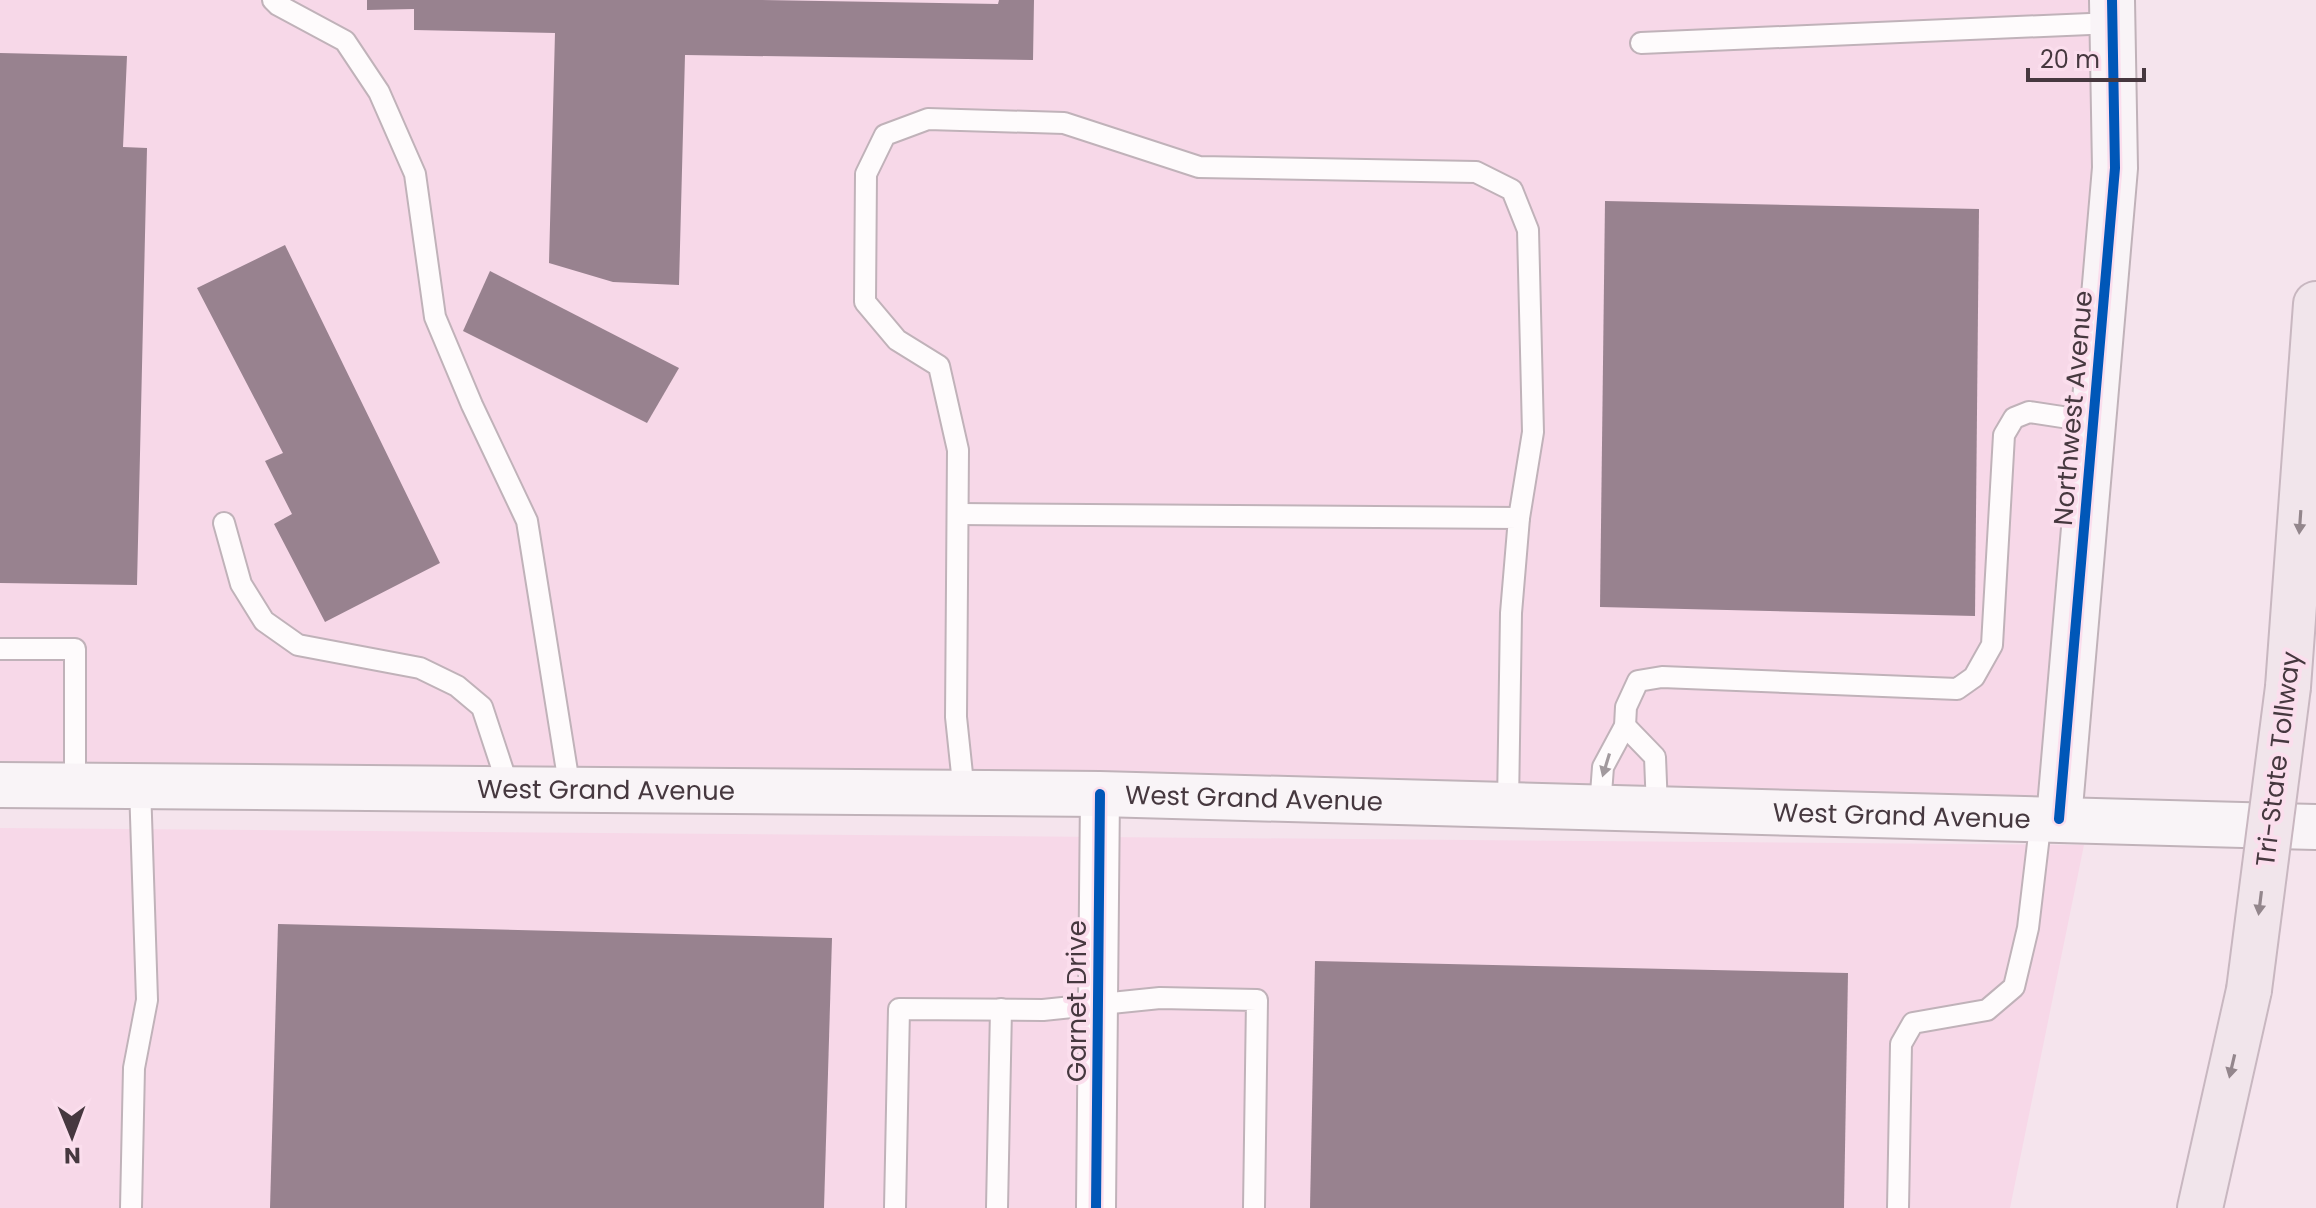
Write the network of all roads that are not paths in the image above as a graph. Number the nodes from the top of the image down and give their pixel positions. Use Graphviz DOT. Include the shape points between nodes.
graph roads {
  1 [pos="273,0"];
  2 [pos="2113,12"];
  3 [pos="1641,43"];
  4 [pos="2316,304"];
  5 [pos="2095,422"];
  6 [pos="959,514"];
  7 [pos="1519,518"];
  8 [pos="224,523"];
  9 [pos="0,649"];
  10 [pos="1625,726"];
  11 [pos="0,785"];
  12 [pos="75,786"];
  13 [pos="140,786"];
  14 [pos="509,789"];
  15 [pos="570,790"];
  16 [pos="964,793"];
  17 [pos="1100,794"];
  18 [pos="1508,804"];
  19 [pos="1600,807"];
  20 [pos="1657,808"];
  21 [pos="2050,818"];
  22 [pos="2316,827"];
  23 [pos="1099,1004"];
  24 [pos="1001,1009"];
  25 [pos="131,1208"];
  26 [pos="895,1208"];
  27 [pos="997,1208"];
  28 [pos="1096,1208"];
  29 [pos="1254,1208"];
  30 [pos="1898,1208"];
  31 [pos="2200,1208"];
  1 -- 15 [label="lane" via="345,41 379,92 415,174 435,317 527,521"];
  2 -- 3 [label="lane"];
  2 -- 5 [label="main road, Northwest Avenue" via="2115,168"];
  4 -- 31 [label="highway, Tri-State Tollway, one-way, bridge" via="2288,687 2249,990"];
  5 -- 10 [label="lane" via="2029,412 2014,418 2004,435 1992,645 1974,677 1957,689 1662,677 1638,681 1626,707"];
  5 -- 21 [label="main road, Northwest Avenue"];
  6 -- 7 [label="lane"];
  6 -- 7 [label="lane" via="958,450 939,366 897,340 865,302 866,174 885,135 928,119 1064,123 1199,167 1476,172 1512,190 1528,230 1533,432"];
  6 -- 16 [label="lane" via="956,717"];
  7 -- 18 [label="lane" via="1511,613"];
  8 -- 14 [label="lane" via="241,584 264,621 298,645 420,668 457,686 482,707"];
  9 -- 12 [label="lane" via="75,649"];
  10 -- 19 [label="lane, one-way" via="1603,767"];
  10 -- 20 [label="lane" via="1655,757"];
  11 -- 12 [label="main road, West Grand Avenue"];
  12 -- 13 [label="main road, West Grand Avenue"];
  13 -- 14 [label="main road, West Grand Avenue"];
  13 -- 25 [label="lane" via="147,1000 134,1068"];
  14 -- 15 [label="main road, West Grand Avenue"];
  15 -- 16 [label="main road, West Grand Avenue"];
  16 -- 17 [label="main road, West Grand Avenue"];
  17 -- 18 [label="main road, West Grand Avenue"];
  17 -- 23 [label="street, Garnet Drive"];
  18 -- 19 [label="main road, West Grand Avenue"];
  19 -- 20 [label="main road, West Grand Avenue"];
  20 -- 21 [label="main road, West Grand Avenue"];
  21 -- 22 [label="main road, West Grand Avenue"];
  21 -- 30 [label="lane" via="2014,987 1987,1010 1913,1023 1901,1044"];
  23 -- 24 [label="lane"];
  23 -- 28 [label="street, Garnet Drive"];
  23 -- 29 [label="lane" via="1160,998 1257,1000"];
  24 -- 26 [label="lane" via="899,1009"];
  24 -- 27 [label="lane"];
}
